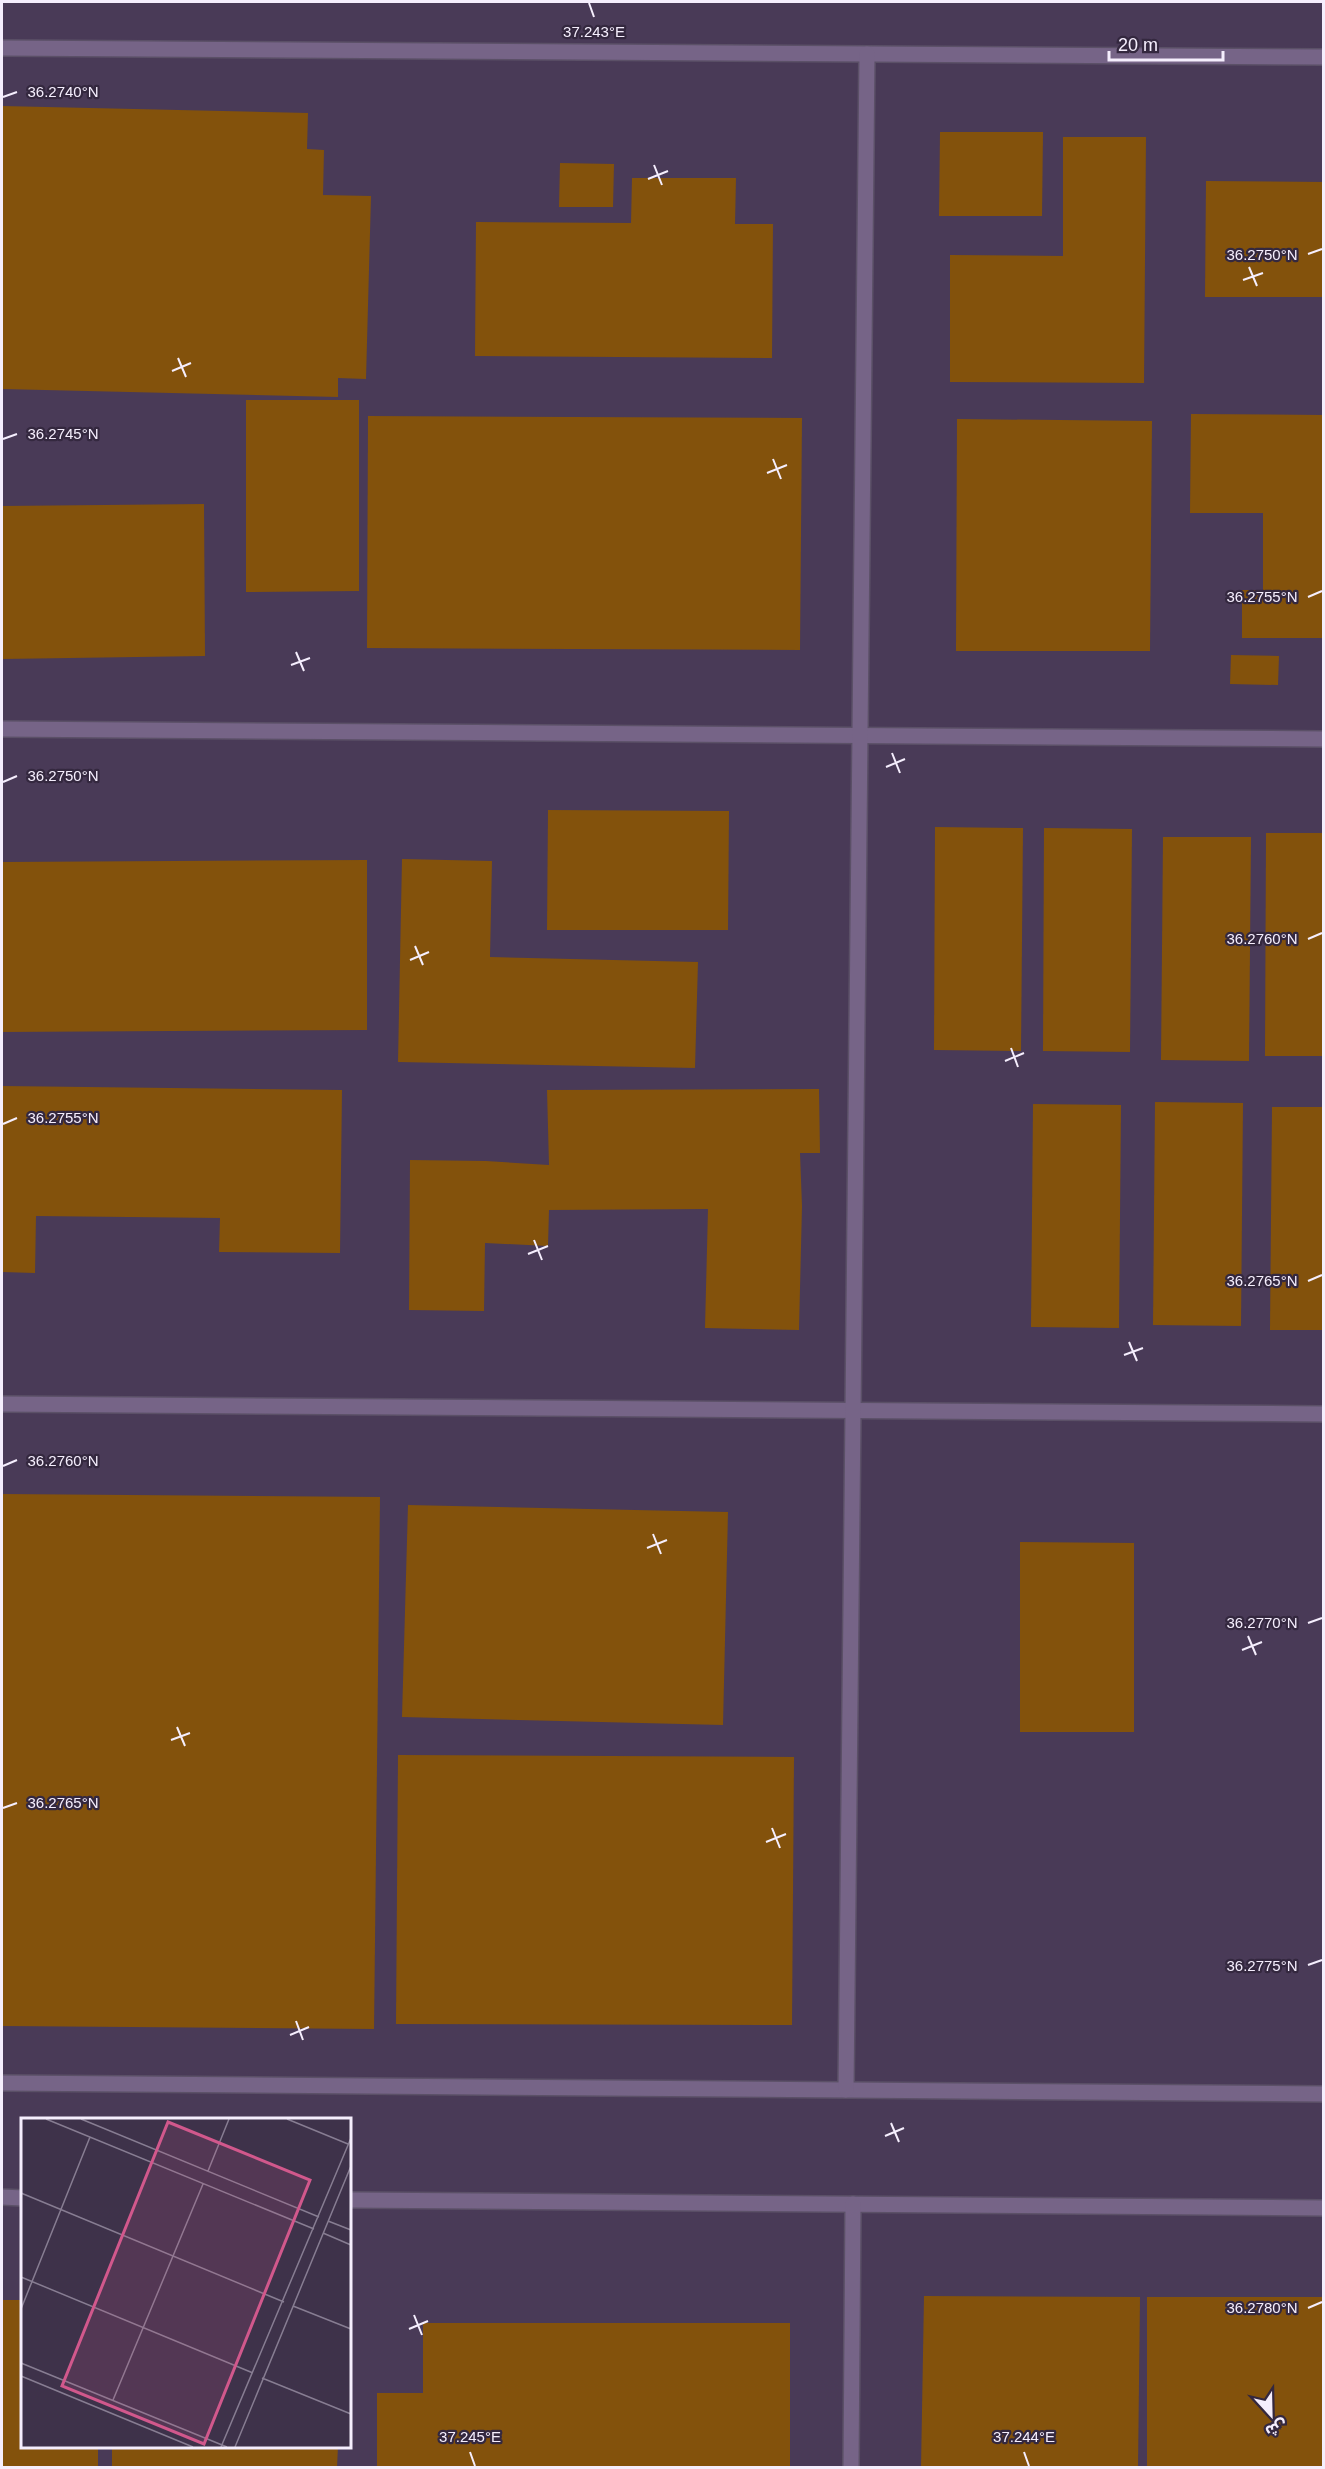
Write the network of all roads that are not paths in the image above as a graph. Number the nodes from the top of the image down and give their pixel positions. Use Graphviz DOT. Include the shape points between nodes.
graph roads {
  1 [pos="2,48"];
  2 [pos="867,54"];
  3 [pos="1323,57"];
  4 [pos="2,729"];
  5 [pos="860,736"];
  6 [pos="1323,740"];
  7 [pos="2,1404"];
  8 [pos="853,1410"];
  9 [pos="1323,1414"];
  10 [pos="2,2083"];
  11 [pos="846,2090"];
  12 [pos="1323,2094"];
  13 [pos="2,2197"];
  14 [pos="21,2198"];
  15 [pos="351,2200"];
  16 [pos="853,2204"];
  17 [pos="1323,2208"];
  18 [pos="850,2468"];
  1 -- 2 [label="street"];
  2 -- 3 [label="street"];
  2 -- 5 [label="street"];
  4 -- 5 [label="street"];
  5 -- 6 [label="street"];
  5 -- 8 [label="street"];
  7 -- 8 [label="street"];
  8 -- 9 [label="street"];
  8 -- 11 [label="street"];
  10 -- 11 [label="street"];
  11 -- 12 [label="street"];
  13 -- 14 [label="street"];
  15 -- 16 [label="street"];
  16 -- 17 [label="street"];
  16 -- 18 [label="street"];
}
